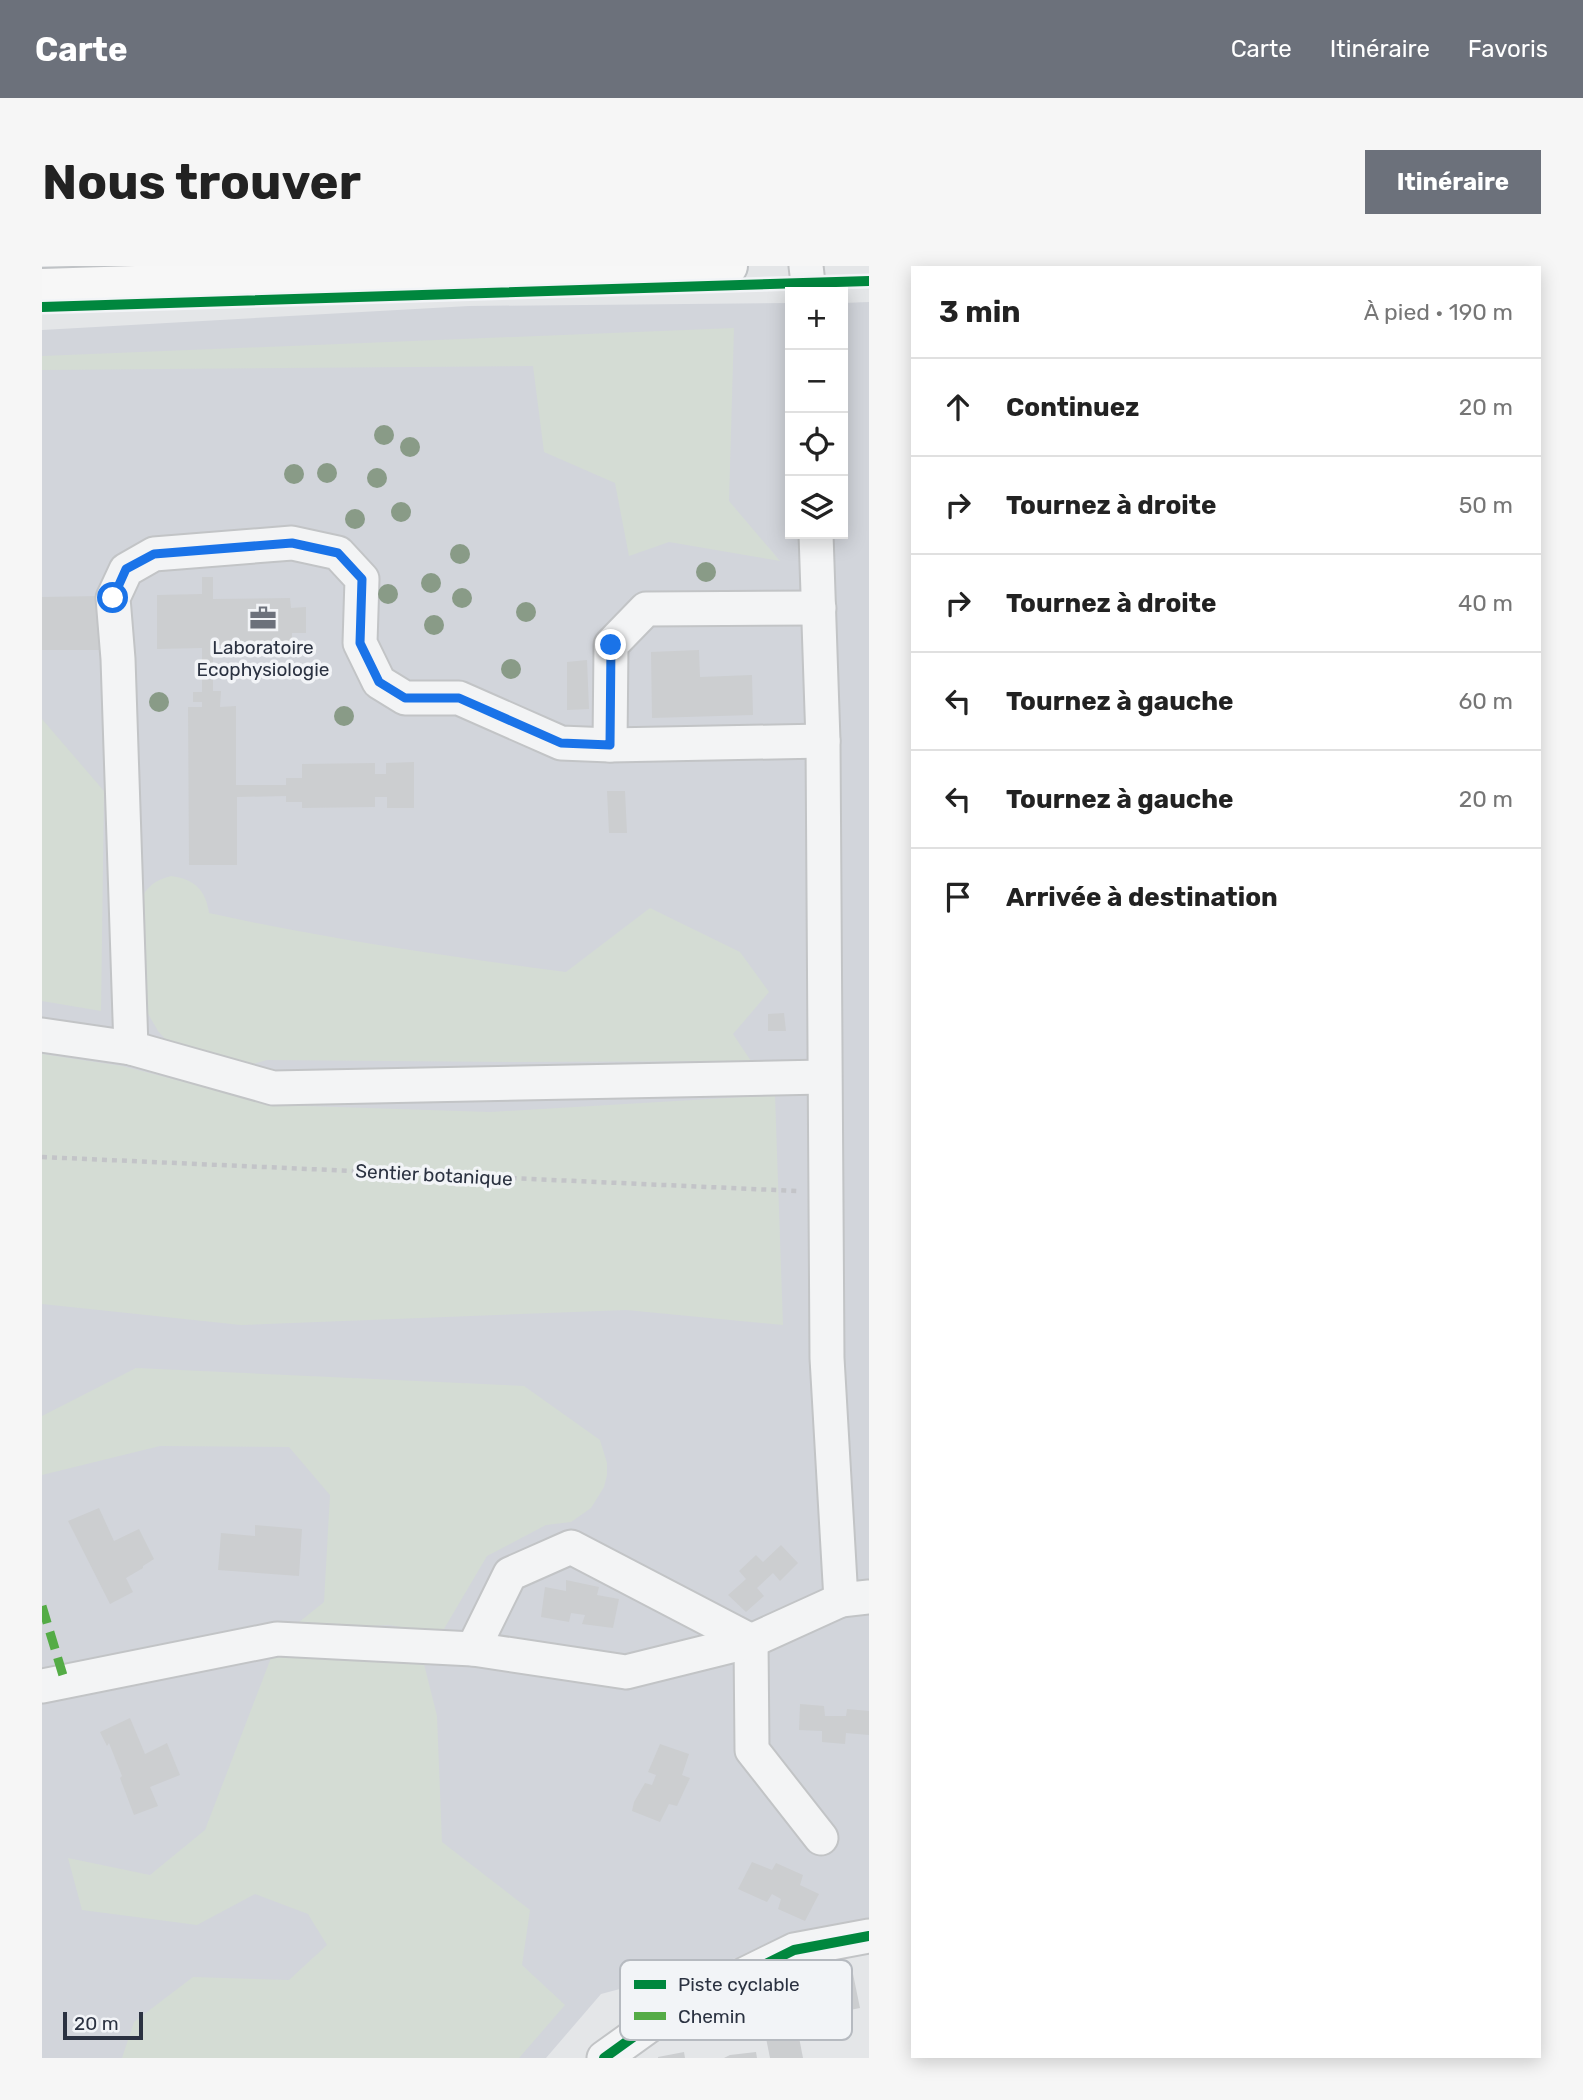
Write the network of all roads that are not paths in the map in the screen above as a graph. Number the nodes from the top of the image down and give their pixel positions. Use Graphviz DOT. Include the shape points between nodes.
graph roads {
  1 [pos="728,266"];
  2 [pos="806,266"];
  3 [pos="808,287"];
  4 [pos="42,288"];
  5 [pos="816,539"];
  6 [pos="818,608"];
  7 [pos="822,741"];
  8 [pos="610,745"];
  9 [pos="42,1035"];
  10 [pos="131,1048"];
  11 [pos="824,1077"];
  12 [pos="855,1599"];
  13 [pos="751,1641"];
  14 [pos="473,1649"];
  15 [pos="42,1686"];
  16 [pos="821,1838"];
  17 [pos="869,1936"];
  18 [pos="774,1960"];
  19 [pos="629,2040"];
  20 [pos="604,2058"];
  1 -- 4 [label="main road"];
  2 -- 3 [label="street"];
  5 -- 6 [label="street"];
  6 -- 7 [label="street"];
  6 -- 8 [label="street" via="646,609 611,645"];
  7 -- 8 [label="street"];
  7 -- 11 [label="street"];
  8 -- 10 [label="street" via="561,743 459,698 405,698 379,682 360,643 362,579 338,553 292,543 264,545 154,554 126,569 113,598"];
  9 -- 10 [label="street"];
  10 -- 11 [label="street" via="273,1087"];
  11 -- 12 [label="street" via="827,1358"];
  12 -- 13 [label="street"];
  13 -- 14 [label="street" via="626,1672"];
  13 -- 14 [label="street" via="570,1547 510,1574"];
  13 -- 16 [label="street" via="752,1751"];
  14 -- 15 [label="street" via="277,1639"];
  17 -- 18 [label="street" via="794,1950"];
  19 -- 20 [label="street"];
}
